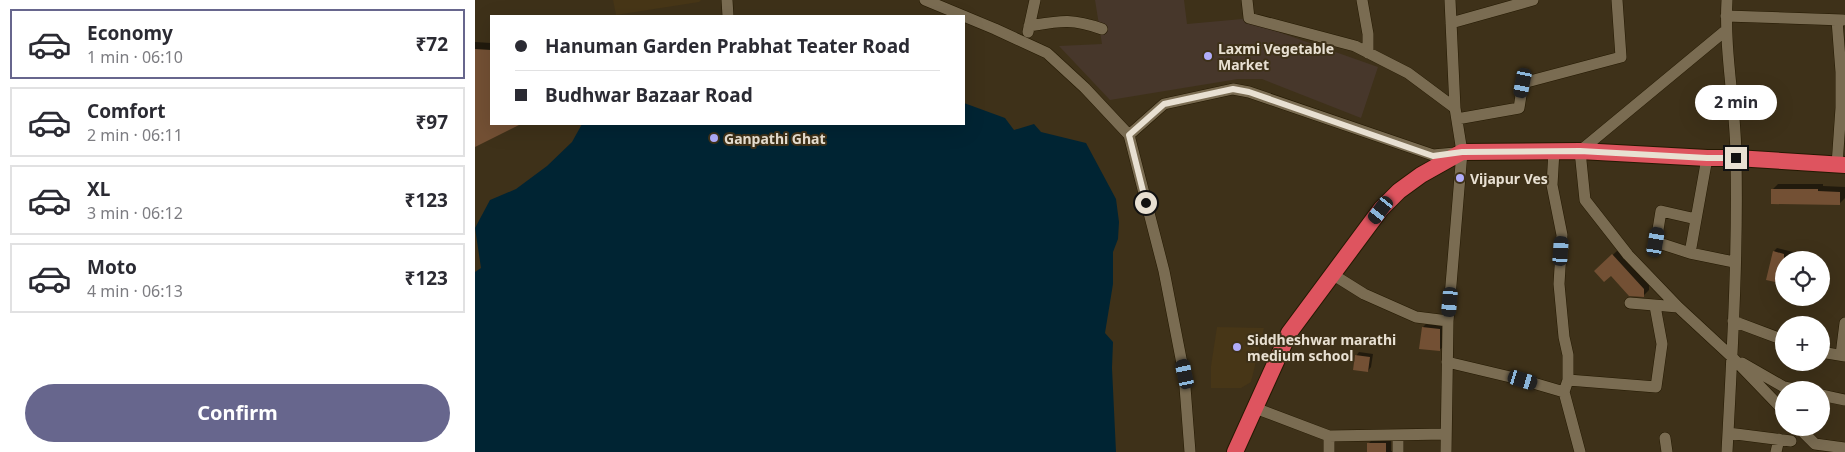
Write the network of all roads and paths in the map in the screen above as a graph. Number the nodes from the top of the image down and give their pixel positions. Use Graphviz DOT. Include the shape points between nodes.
graph roads {
  1 [pos="727,0"];
  2 [pos="925,0"];
  3 [pos="1035,0"];
  4 [pos="1247,0"];
  5 [pos="1362,0"];
  6 [pos="1450,0"];
  7 [pos="1533,0"];
  8 [pos="1617,0"];
  9 [pos="1727,0"];
  10 [pos="728,15"];
  11 [pos="960,15"];
  12 [pos="1726,16"];
  13 [pos="965,17"];
  14 [pos="1841,20"];
  15 [pos="1451,23"];
  16 [pos="1029,26"];
  17 [pos="1102,28"];
  18 [pos="1725,31"];
  19 [pos="1025,43"];
  20 [pos="1368,53"];
  21 [pos="1456,113"];
  22 [pos="1129,135"];
  23 [pos="1554,151"];
  24 [pos="1580,151"];
  25 [pos="1462,152"];
  26 [pos="1707,158"];
  27 [pos="1736,158"];
  28 [pos="1841,165"];
  29 [pos="1696,219"];
  30 [pos="1690,253"];
  31 [pos="1734,262"];
  32 [pos="1332,274"];
  33 [pos="1630,304"];
  34 [pos="1655,306"];
  35 [pos="1677,307"];
  36 [pos="1448,321"];
  37 [pos="1733,321"];
  38 [pos="1845,323"];
  39 [pos="1775,337"];
  40 [pos="1830,353"];
  41 [pos="1843,355"];
  42 [pos="1732,357"];
  43 [pos="1447,362"];
  44 [pos="1568,380"];
  45 [pos="1775,382"];
  46 [pos="1564,392"];
  47 [pos="1830,397"];
  48 [pos="1845,400"];
  49 [pos="1775,402"];
  50 [pos="1255,408"];
  51 [pos="1728,433"];
  52 [pos="1446,434"];
  53 [pos="1398,435"];
  54 [pos="1329,436"];
  55 [pos="1807,436"];
  56 [pos="1665,438"];
  57 [pos="1779,439"];
  58 [pos="1791,441"];
  59 [pos="1845,448"];
  60 [pos="1833,449"];
  61 [pos="1190,452"];
  62 [pos="1235,452"];
  63 [pos="1329,452"];
  64 [pos="1398,452"];
  65 [pos="1445,452"];
  66 [pos="1579,452"];
  67 [pos="1667,452"];
  68 [pos="1727,452"];
  69 [pos="1776,452"];
  1 -- 10 [label="street"];
  2 -- 11 [label="street"];
  3 -- 16 [label="street"];
  4 -- 20 [label="street" via="1249,18 1355,46"];
  5 -- 20 [label="street"];
  6 -- 15 [label="street"];
  7 -- 15 [label="street"];
  8 -- 21 [label="street" via="1621,57 1523,83 1519,108"];
  9 -- 12 [label="street"];
  12 -- 14 [label="street"];
  12 -- 18 [label="street"];
  13 -- 19 [label="street"];
  14 -- 28 [label="street"];
  15 -- 21 [label="street"];
  16 -- 17 [label="street" via="1064,20"];
  16 -- 19 [label="street"];
  18 -- 24 [label="street"];
  18 -- 27 [label="street"];
  19 -- 22 [label="street" via="1047,53"];
  20 -- 21 [label="street" via="1408,74"];
  21 -- 25 [label="street"];
  22 -- 25 [label="street" via="1164,104 1233,89 1433,156"];
  22 -- 61 [label="street" via="1164,271 1185,374"];
  23 -- 24 [label="highway"];
  23 -- 25 [label="highway"];
  23 -- 44 [label="street" via="1552,185 1562,235 1559,284"];
  24 -- 26 [label="highway"];
  24 -- 35 [label="street" via="1585,200 1628,255"];
  25 -- 32 [label="highway" via="1399,191"];
  25 -- 36 [label="street"];
  26 -- 27 [label="highway"];
  26 -- 29 [label="street"];
  27 -- 28 [label="highway"];
  27 -- 31 [label="street"];
  29 -- 30 [label="street"];
  29 -- 30 [label="street" via="1661,211 1656,242"];
  30 -- 31 [label="street"];
  31 -- 37 [label="street"];
  32 -- 36 [label="street" via="1365,294 1416,316"];
  32 -- 50 [label="highway" via="1289,333"];
  33 -- 34 [label="street"];
  34 -- 35 [label="street"];
  34 -- 44 [label="street" via="1662,344 1656,387"];
  35 -- 42 [label="street"];
  36 -- 43 [label="street"];
  37 -- 39 [label="street"];
  37 -- 42 [label="street"];
  38 -- 41 [label="street"];
  40 -- 41 [label="street"];
  42 -- 45 [label="street"];
  42 -- 49 [label="street"];
  42 -- 51 [label="street"];
  43 -- 46 [label="street"];
  43 -- 52 [label="street"];
  44 -- 46 [label="street"];
  46 -- 66 [label="street"];
  47 -- 48 [label="street"];
  50 -- 54 [label="street"];
  50 -- 62 [label="highway"];
  51 -- 57 [label="street"];
  51 -- 68 [label="street"];
  52 -- 53 [label="street"];
  52 -- 65 [label="street"];
  53 -- 54 [label="street"];
  53 -- 64 [label="street"];
  54 -- 63 [label="street"];
  55 -- 60 [label="street" via="1815,444"];
  56 -- 67 [label="street"];
  57 -- 58 [label="street"];
  57 -- 69 [label="street"];
  59 -- 60 [label="street"];
}
